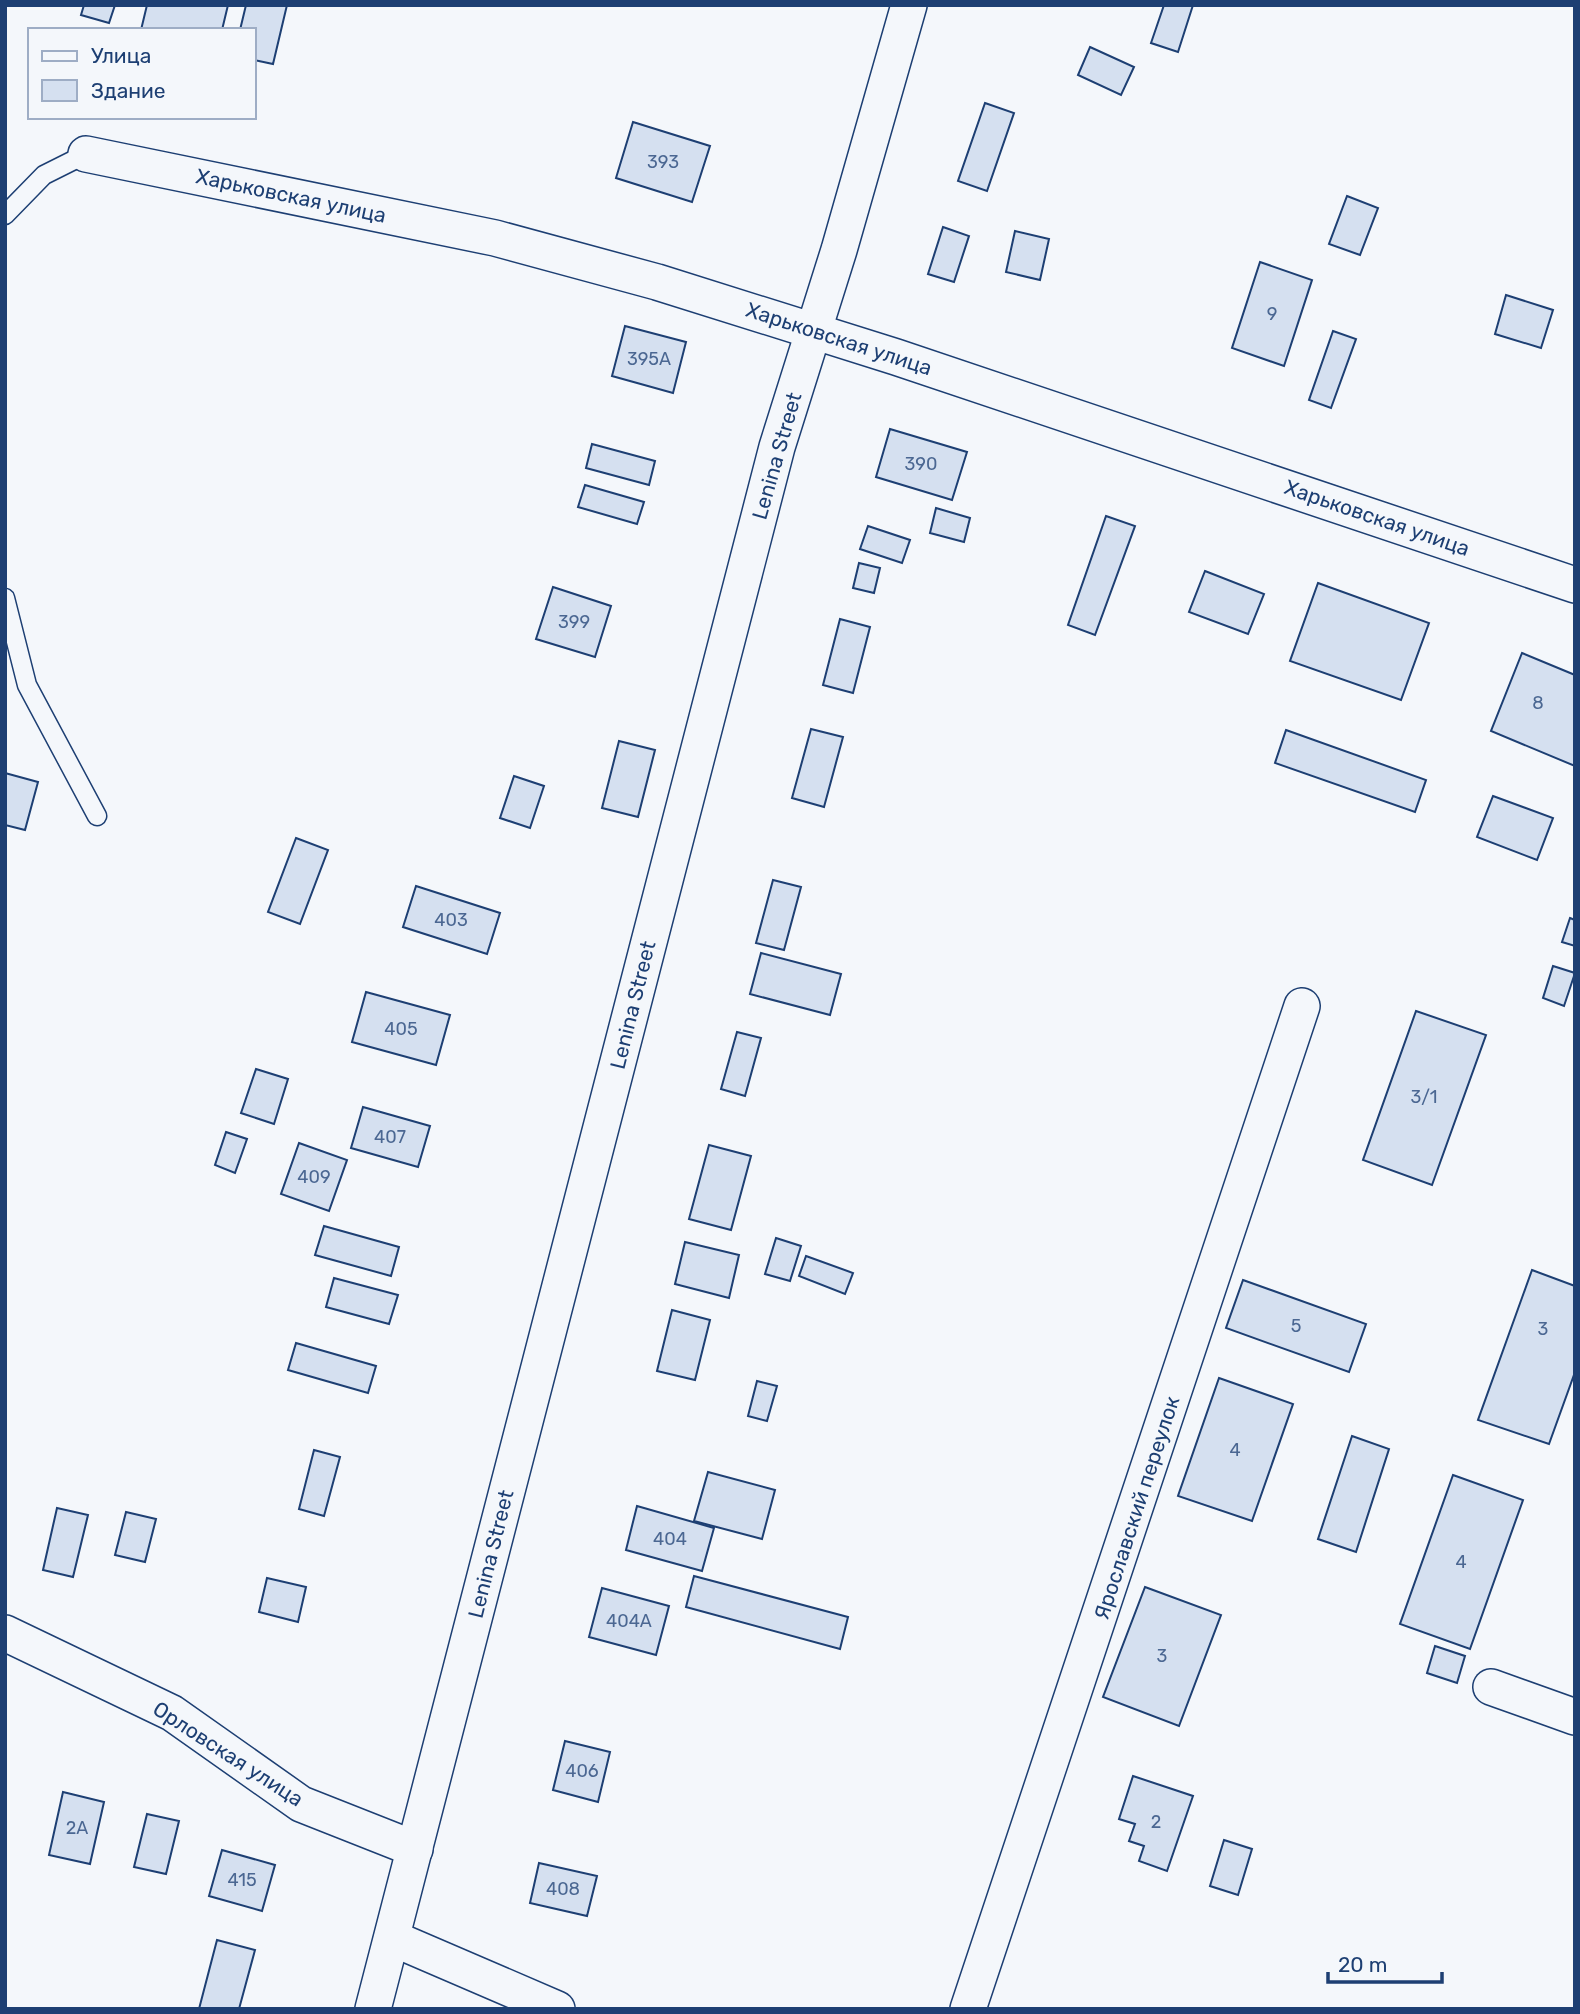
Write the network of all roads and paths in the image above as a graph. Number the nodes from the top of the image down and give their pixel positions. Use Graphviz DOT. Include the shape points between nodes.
graph roads {
  1 [pos="909,5"];
  2 [pos="86,154"];
  3 [pos="5,215"];
  4 [pos="814,331"];
  5 [pos="1575,585"];
  6 [pos="5,598"];
  7 [pos="97,816"];
  8 [pos="1301,1006"];
  9 [pos="5,1633"];
  10 [pos="1491,1687"];
  11 [pos="1575,1717"];
  12 [pos="415,1849"];
  13 [pos="392,1938"];
  14 [pos="373,2009"];
  15 [pos="557,2009"];
  16 [pos="968,2009"];
  1 -- 4 [label="street, Lenina Street"];
  2 -- 3 [label="lane" via="44,175"];
  2 -- 4 [label="street, Харьковская улица" via="495,238"];
  4 -- 5 [label="street, Харьковская улица"];
  4 -- 12 [label="street, Lenina Street" via="777,447"];
  6 -- 7 [label="lane" via="27,685"];
  8 -- 16 [label="street, Ярославский переулок"];
  9 -- 12 [label="street, Орловская улица" via="172,1713 301,1804"];
  10 -- 11 [label="street"];
  12 -- 13 [label="street, Lenina Street"];
  13 -- 14 [label="street, Lenina Street"];
  13 -- 15 [label="street"];
}
